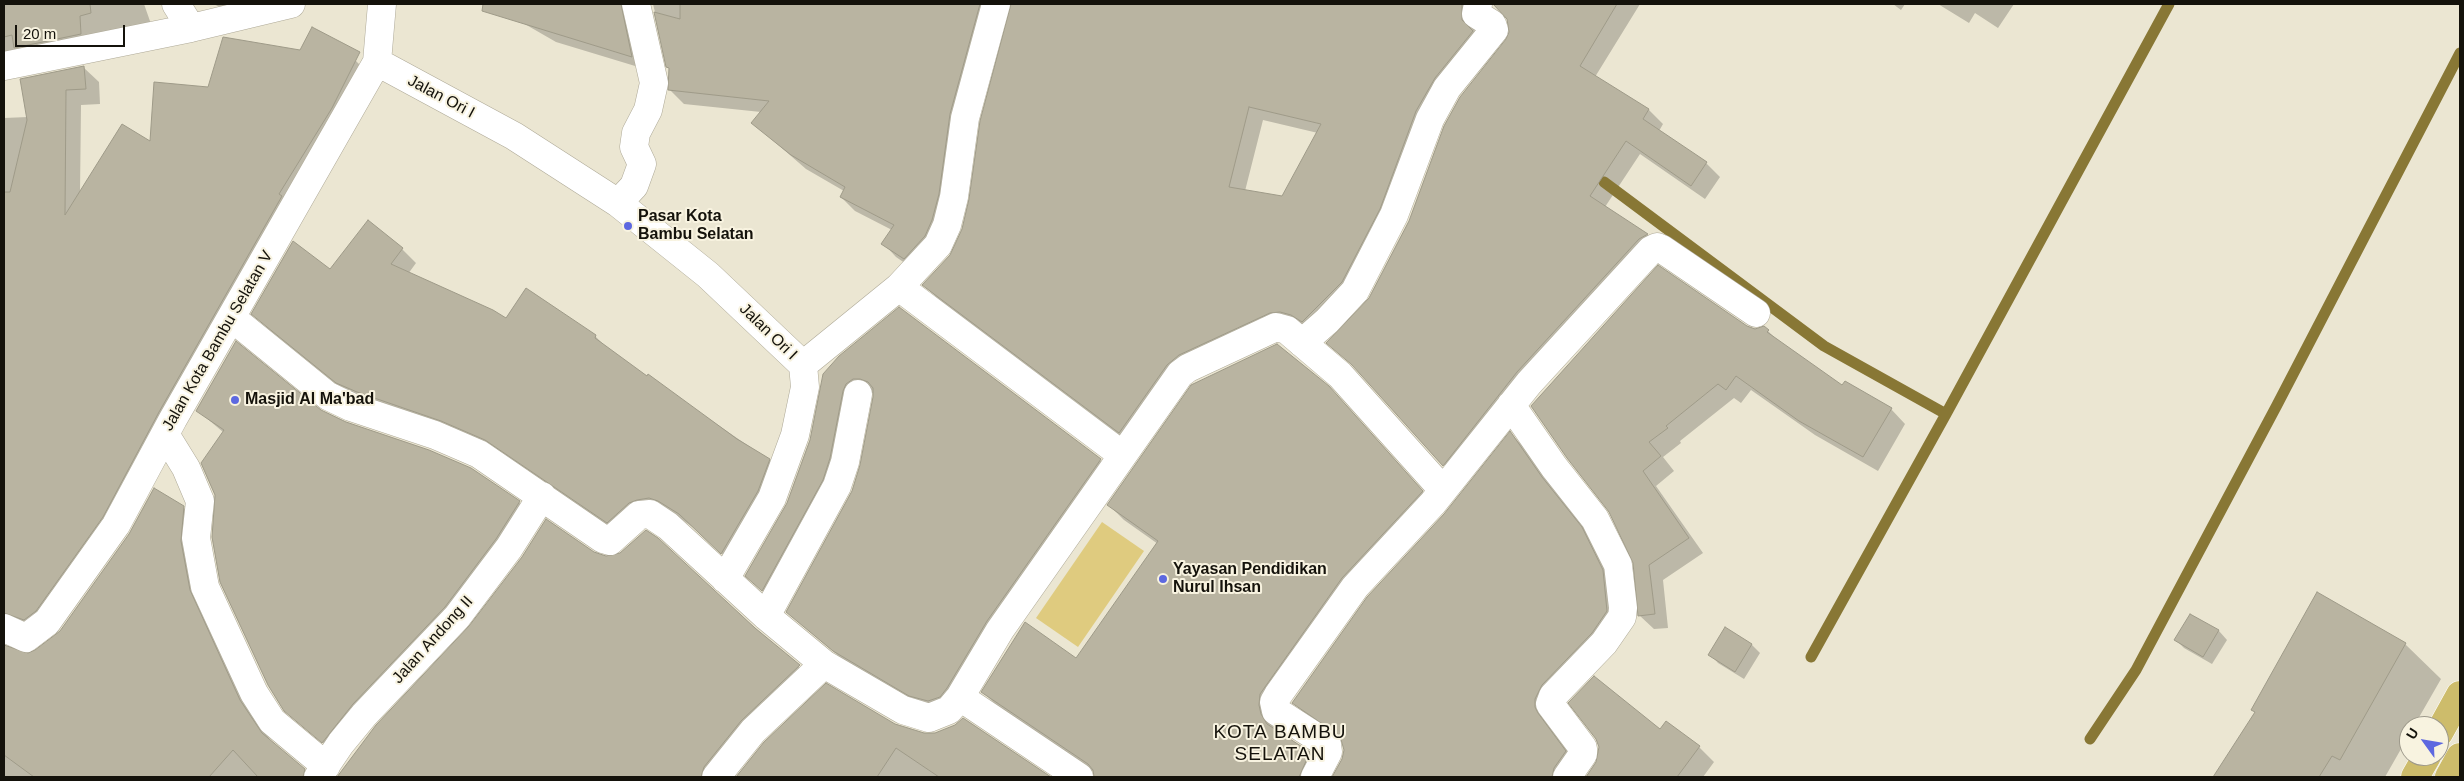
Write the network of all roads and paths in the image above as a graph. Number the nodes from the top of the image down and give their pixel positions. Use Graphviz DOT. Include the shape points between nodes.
graph roads {
  1 [pos="176,4"];
  2 [pos="291,4"];
  3 [pos="382,4"];
  4 [pos="636,4"];
  5 [pos="996,4"];
  6 [pos="1478,4"];
  7 [pos="191,28"];
  8 [pos="377,62"];
  9 [pos="4,66"];
  10 [pos="618,203"];
  11 [pos="899,287"];
  12 [pos="1756,313"];
  13 [pos="232,318"];
  14 [pos="1302,343"];
  15 [pos="803,365"];
  16 [pos="858,394"];
  17 [pos="1511,405"];
  18 [pos="165,434"];
  19 [pos="1121,454"];
  20 [pos="1443,490"];
  21 [pos="542,496"];
  22 [pos="726,579"];
  23 [pos="766,616"];
  24 [pos="4,628"];
  25 [pos="824,664"];
  26 [pos="2460,695"];
  27 [pos="960,697"];
  28 [pos="2449,716"];
  29 [pos="2460,757"];
  30 [pos="2421,766"];
  31 [pos="322,772"];
  32 [pos="716,777"];
  33 [pos="1079,777"];
  34 [pos="1315,777"];
  35 [pos="1567,777"];
  36 [pos="2415,777"];
  37 [pos="2449,777"];
  1 -- 7 [label="street"];
  2 -- 7 [label="street"];
  3 -- 8 [label="street, Jalan Kota Bambu Selatan V"];
  4 -- 10 [label="street" via="654,83 648,110 636,133 634,147 642,164 634,186"];
  5 -- 11 [label="street, Jalan Ori I" via="965,118 948,225 938,245"];
  6 -- 14 [label="street" via="1476,14 1492,24 1494,30 1447,88 1430,119 1394,215 1355,291"];
  7 -- 9 [label="street"];
  8 -- 10 [label="street, Jalan Ori I" via="514,136"];
  8 -- 13 [label="street, Jalan Kota Bambu Selatan V"];
  10 -- 15 [label="street, Jalan Ori I" via="708,275"];
  11 -- 15 [label="street, Jalan Ori I"];
  11 -- 19 [label="street"];
  12 -- 17 [label="street" via="1657,247"];
  13 -- 18 [label="street, Jalan Kota Bambu Selatan V"];
  13 -- 21 [label="street" via="328,396 460,445"];
  14 -- 19 [label="street" via="1287,330 1276,327 1188,368 1180,374"];
  14 -- 20 [label="street" via="1340,375"];
  15 -- 22 [label="street" via="805,387 789,453 772,498"];
  16 -- 23 [label="street" via="838,486"];
  17 -- 20 [label="street"];
  17 -- 35 [label="street" via="1595,519 1618,565 1622,617 1604,643 1553,696 1550,704 1583,748 1583,754"];
  18 -- 24 [label="street, Jalan Kota Bambu Selatan V" via="116,525 47,622 26,638"];
  18 -- 31 [label="street" via="186,468 200,501 196,538 205,587 254,693 272,721"];
  19 -- 27 [label="street" via="1000,630"];
  20 -- 34 [label="street" via="1355,587 1274,702 1276,711 1327,744 1328,752"];
  21 -- 22 [label="street" via="596,536 610,541 639,515 650,514 668,526"];
  21 -- 31 [label="street, Jalan Andong II" via="509,548 457,617 364,715"];
  22 -- 23 [label="street"];
  23 -- 25 [label="street"];
  25 -- 27 [label="street" via="903,710 923,717 929,718 949,710"];
  25 -- 32 [label="street" via="753,731"];
  26 -- 28 [label="main road"];
  27 -- 33 [label="street"];
  29 -- 37 [label="main road"];
  30 -- 36 [label="main road"];
}
